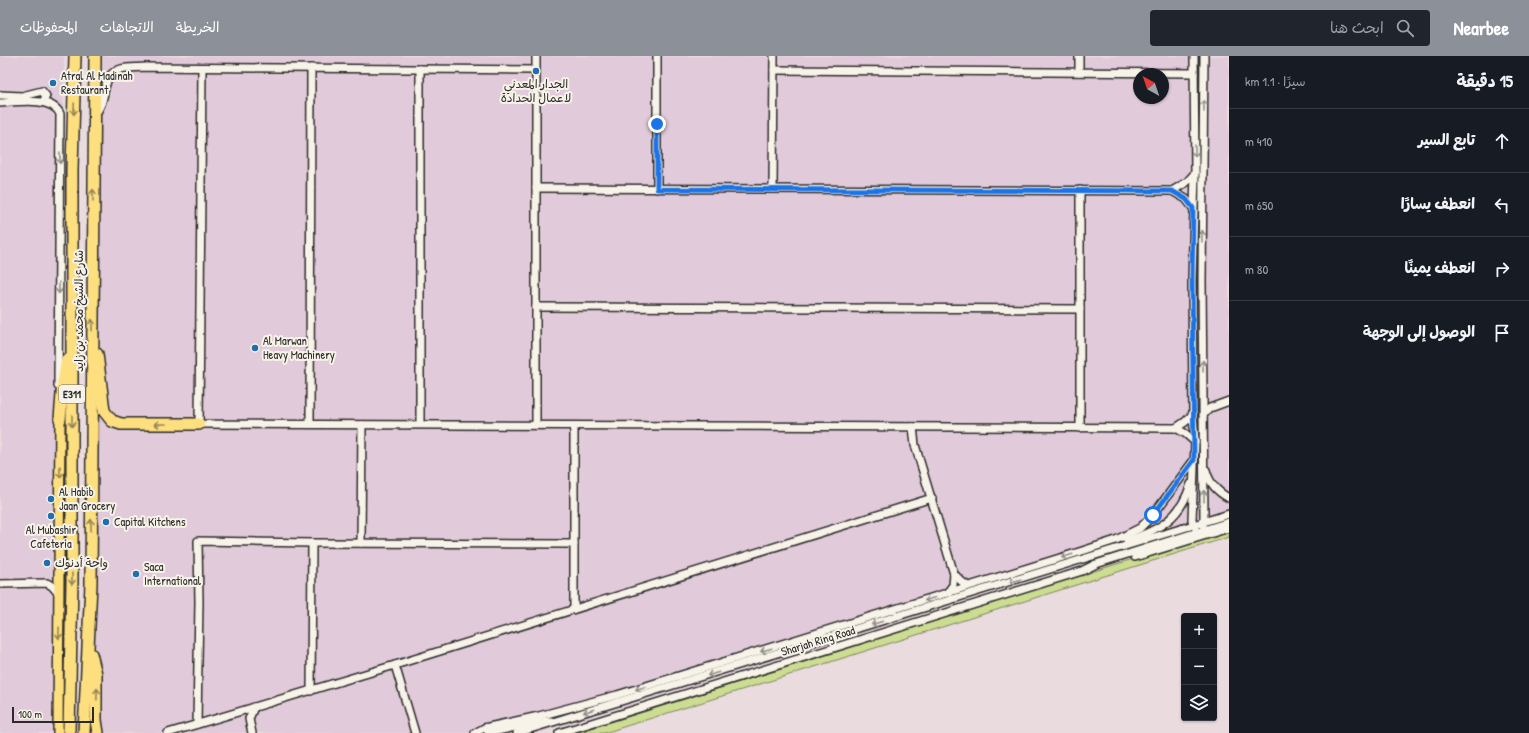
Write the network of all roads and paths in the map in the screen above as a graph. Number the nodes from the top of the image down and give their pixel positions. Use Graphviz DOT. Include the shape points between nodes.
graph roads {
  1 [pos="75,56"];
  2 [pos="95,56"];
  3 [pos="536,56"];
  4 [pos="657,56"];
  5 [pos="774,56"];
  6 [pos="1079,56"];
  7 [pos="1194,56"];
  8 [pos="1204,56"];
  9 [pos="311,68"];
  10 [pos="202,69"];
  11 [pos="420,69"];
  12 [pos="536,70"];
  13 [pos="774,70"];
  14 [pos="1079,72"];
  15 [pos="1194,73"];
  16 [pos="0,95"];
  17 [pos="43,102"];
  18 [pos="0,103"];
  19 [pos="93,116"];
  20 [pos="1195,173"];
  21 [pos="536,188"];
  22 [pos="657,189"];
  23 [pos="773,189"];
  24 [pos="1080,190"];
  25 [pos="1172,191"];
  26 [pos="1193,208"];
  27 [pos="536,307"];
  28 [pos="1080,309"];
  29 [pos="92,342"];
  30 [pos="72,344"];
  31 [pos="1203,394"];
  32 [pos="1228,401"];
  33 [pos="1193,414"];
  34 [pos="1204,414"];
  35 [pos="60,419"];
  36 [pos="198,424"];
  37 [pos="310,424"];
  38 [pos="420,424"];
  39 [pos="536,424"];
  40 [pos="362,425"];
  41 [pos="574,426"];
  42 [pos="913,426"];
  43 [pos="1080,428"];
  44 [pos="1176,428"];
  45 [pos="1195,442"];
  46 [pos="1194,460"];
  47 [pos="1203,461"];
  48 [pos="1194,470"];
  49 [pos="932,498"];
  50 [pos="1229,498"];
  51 [pos="1229,514"];
  52 [pos="1204,521"];
  53 [pos="1229,522"];
  54 [pos="1193,524"];
  55 [pos="1229,528"];
  56 [pos="1199,531"];
  57 [pos="312,543"];
  58 [pos="361,543"];
  59 [pos="574,544"];
  60 [pos="1079,561"];
  61 [pos="1082,571"];
  62 [pos="954,574"];
  63 [pos="0,584"];
  64 [pos="968,586"];
  65 [pos="948,593"];
  66 [pos="59,594"];
  67 [pos="574,609"];
  68 [pos="89,648"];
  69 [pos="395,665"];
  70 [pos="311,691"];
  71 [pos="254,707"];
  72 [pos="58,717"];
  73 [pos="84,720"];
  74 [pos="553,722"];
  75 [pos="197,724"];
  76 [pos="51,733"];
  77 [pos="58,733"];
  78 [pos="69,733"];
  79 [pos="84,733"];
  80 [pos="90,733"];
  81 [pos="98,733"];
  82 [pos="168,733"];
  83 [pos="252,733"];
  84 [pos="415,733"];
  85 [pos="475,733"];
  86 [pos="488,733"];
  87 [pos="517,733"];
  88 [pos="560,733"];
  1 -- 30 [label="highway, شارع الشيخ محمد بن زايد / E311, one-way"];
  2 -- 19 [label="highway, شارع الشيخ محمد بن زايد / E311"];
  3 -- 12 [label="street"];
  4 -- 22 [label="street"];
  5 -- 13 [label="street"];
  6 -- 14 [label="street"];
  7 -- 15 [label="street"];
  31 -- 8 [label="street, one-way"];
  9 -- 10 [label="street"];
  9 -- 11 [label="street"];
  9 -- 37 [label="street"];
  10 -- 19 [label="street" via="146,68 116,72 109,78 102,105"];
  10 -- 36 [label="street"];
  11 -- 12 [label="street"];
  11 -- 38 [label="street"];
  12 -- 21 [label="street"];
  13 -- 14 [label="street"];
  13 -- 23 [label="street"];
  14 -- 15 [label="street"];
  15 -- 20 [label="street, one-way"];
  16 -- 17 [label="street" via="25,96 42,92 46,96"];
  17 -- 18 [label="street"];
  17 -- 35 [label="street, one-way" via="55,106 60,117"];
  29 -- 19 [label="highway, شارع الشيخ محمد بن زايد / E311, one-way"];
  20 -- 25 [label="street" via="1188,182"];
  20 -- 26 [label="street"];
  21 -- 22 [label="street"];
  21 -- 27 [label="street"];
  22 -- 23 [label="street"];
  23 -- 24 [label="street"];
  24 -- 25 [label="street"];
  24 -- 28 [label="street"];
  25 -- 26 [label="street" via="1186,199"];
  26 -- 33 [label="street"];
  27 -- 28 [label="street"];
  27 -- 39 [label="street"];
  28 -- 43 [label="street"];
  36 -- 29 [label="highway, one-way" via="121,424 112,421 104,411 98,358"];
  68 -- 29 [label="highway, شارع الشيخ محمد بن زايد / E311, one-way"];
  30 -- 35 [label="highway" via="64,372"];
  30 -- 78 [label="highway, شارع الشيخ محمد بن زايد / E311, one-way"];
  31 -- 32 [label="street" via="1214,402"];
  31 -- 34 [label="street"];
  32 -- 34 [label="street" via="1210,408"];
  33 -- 44 [label="street"];
  33 -- 45 [label="street"];
  34 -- 47 [label="street"];
  35 -- 66 [label="main road, one-way"];
  36 -- 37 [label="street"];
  37 -- 40 [label="street"];
  38 -- 39 [label="street"];
  38 -- 40 [label="street"];
  39 -- 41 [label="street"];
  40 -- 58 [label="street"];
  41 -- 42 [label="street"];
  41 -- 59 [label="street"];
  42 -- 43 [label="street"];
  42 -- 49 [label="street" via="915,445"];
  43 -- 44 [label="street"];
  44 -- 45 [label="street"];
  45 -- 46 [label="street"];
  46 -- 48 [label="street"];
  46 -- 64 [label="street, one-way" via="1153,515 1132,533 1099,546"];
  47 -- 50 [label="street" via="1211,482"];
  52 -- 47 [label="street, one-way"];
  48 -- 54 [label="street"];
  48 -- 60 [label="street" via="1187,496 1171,519"];
  49 -- 62 [label="street"];
  49 -- 67 [label="street"];
  51 -- 52 [label="street"];
  52 -- 54 [label="street"];
  52 -- 56 [label="street"];
  53 -- 56 [label="street"];
  54 -- 56 [label="street"];
  54 -- 60 [label="street"];
  55 -- 61 [label="street"];
  56 -- 61 [label="street" via="1096,564"];
  57 -- 58 [label="street"];
  57 -- 70 [label="street"];
  57 -- 75 [label="street" via="198,541"];
  58 -- 59 [label="street"];
  59 -- 67 [label="street"];
  60 -- 74 [label="street, one-way"];
  61 -- 88 [label="street, Sharjah Ring Road"];
  62 -- 64 [label="street"];
  62 -- 65 [label="street" via="953,585"];
  63 -- 66 [label="street" via="47,583"];
  64 -- 65 [label="street"];
  65 -- 85 [label="street, one-way" via="617,695 484,728"];
  66 -- 72 [label="main road, one-way"];
  67 -- 69 [label="street"];
  68 -- 73 [label="highway, شارع الشيخ محمد بن زايد / E311"];
  81 -- 68 [label="highway, one-way" via="96,674"];
  69 -- 70 [label="street"];
  69 -- 84 [label="street"];
  70 -- 71 [label="street"];
  71 -- 75 [label="street"];
  71 -- 83 [label="street" via="249,719"];
  72 -- 76 [label="main road"];
  72 -- 77 [label="main road"];
  73 -- 79 [label="highway, شارع الشيخ محمد بن زايد / E311"];
  73 -- 80 [label="highway"];
  74 -- 86 [label="street" via="539,722"];
  74 -- 87 [label="street"];
  75 -- 82 [label="street"];
}
